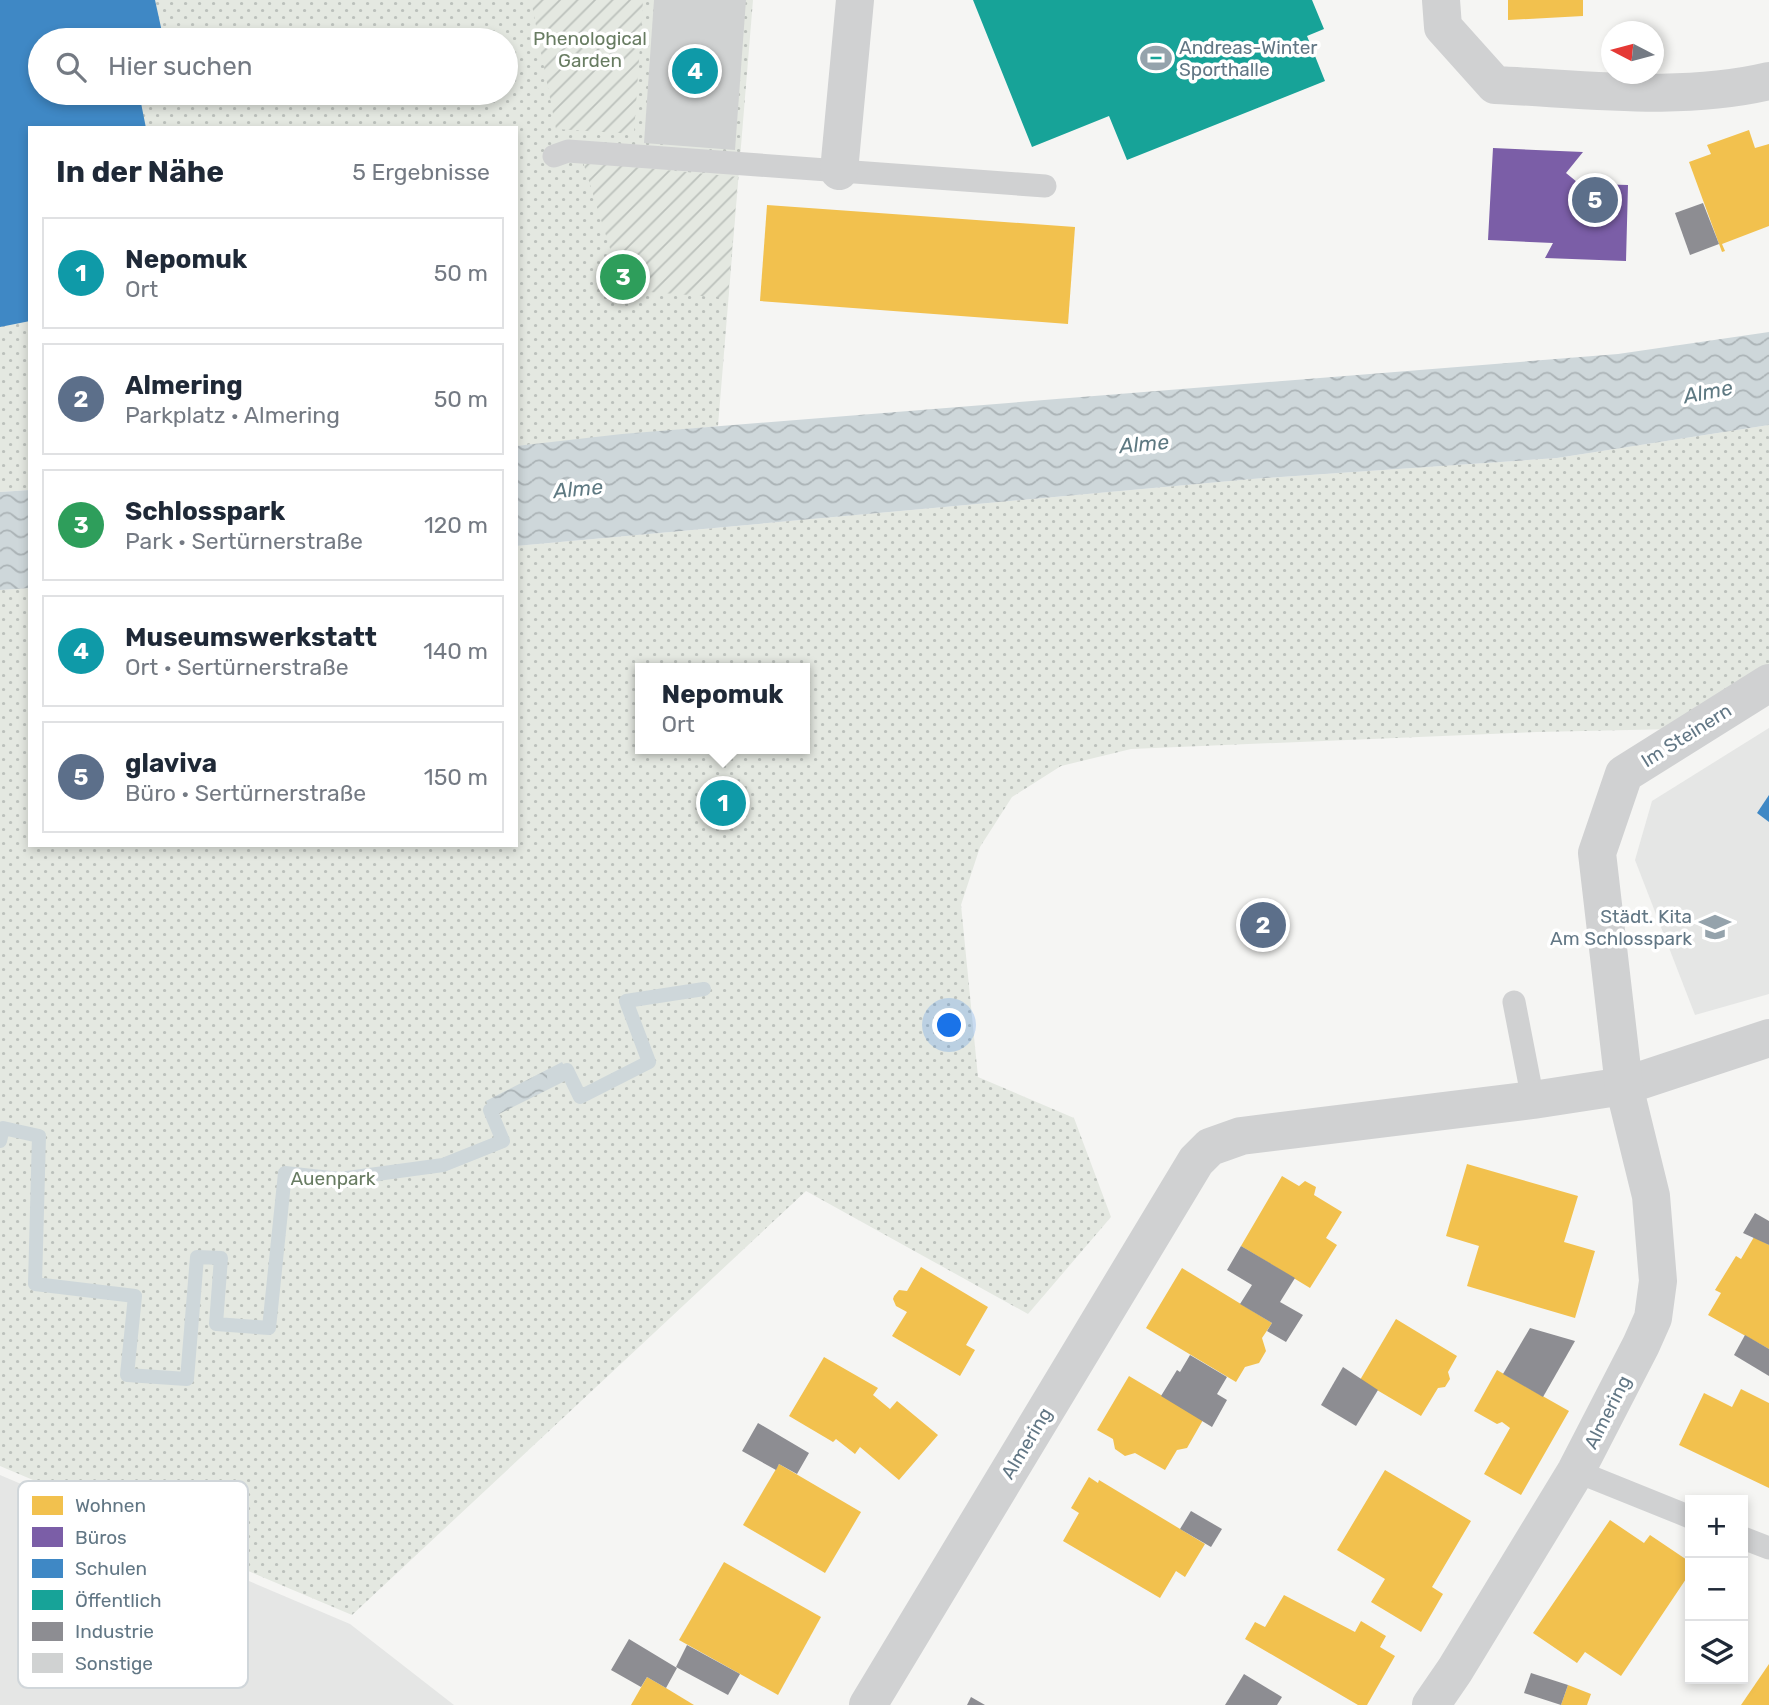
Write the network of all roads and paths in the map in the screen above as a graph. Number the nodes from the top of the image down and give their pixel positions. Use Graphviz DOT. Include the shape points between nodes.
graph roads {
  1 [pos="855,0"];
  2 [pos="1441,0"];
  3 [pos="1769,81"];
  4 [pos="554,156"];
  5 [pos="839,171"];
  6 [pos="1045,186"];
  7 [pos="1769,683"];
  8 [pos="1514,1002"];
  9 [pos="1769,1038"];
  10 [pos="1624,1086"];
  11 [pos="1533,1100"];
  12 [pos="1576,1471"];
  13 [pos="1685,1515"];
  14 [pos="1748,1540"];
  15 [pos="1769,1548"];
  16 [pos="868,1705"];
  17 [pos="1431,1705"];
  1 -- 5 [label="street"];
  2 -- 3 [label="street" via="1443,27 1495,85 1675,92"];
  4 -- 5 [label="lane" via="568,151"];
  5 -- 6 [label="lane"];
  7 -- 10 [label="street, Im Steinern" via="1624,774 1597,853"];
  8 -- 11 [label="lane"];
  9 -- 10 [label="street, Almering"];
  10 -- 11 [label="street, Almering"];
  10 -- 12 [label="street, Almering" via="1651,1196 1658,1281 1653,1318 1641,1346"];
  11 -- 16 [label="street, Almering" via="1285,1129 1210,1147 1196,1161"];
  12 -- 13 [label="lane"];
  12 -- 17 [label="street, Almering"];
  14 -- 15 [label="lane"];
}
